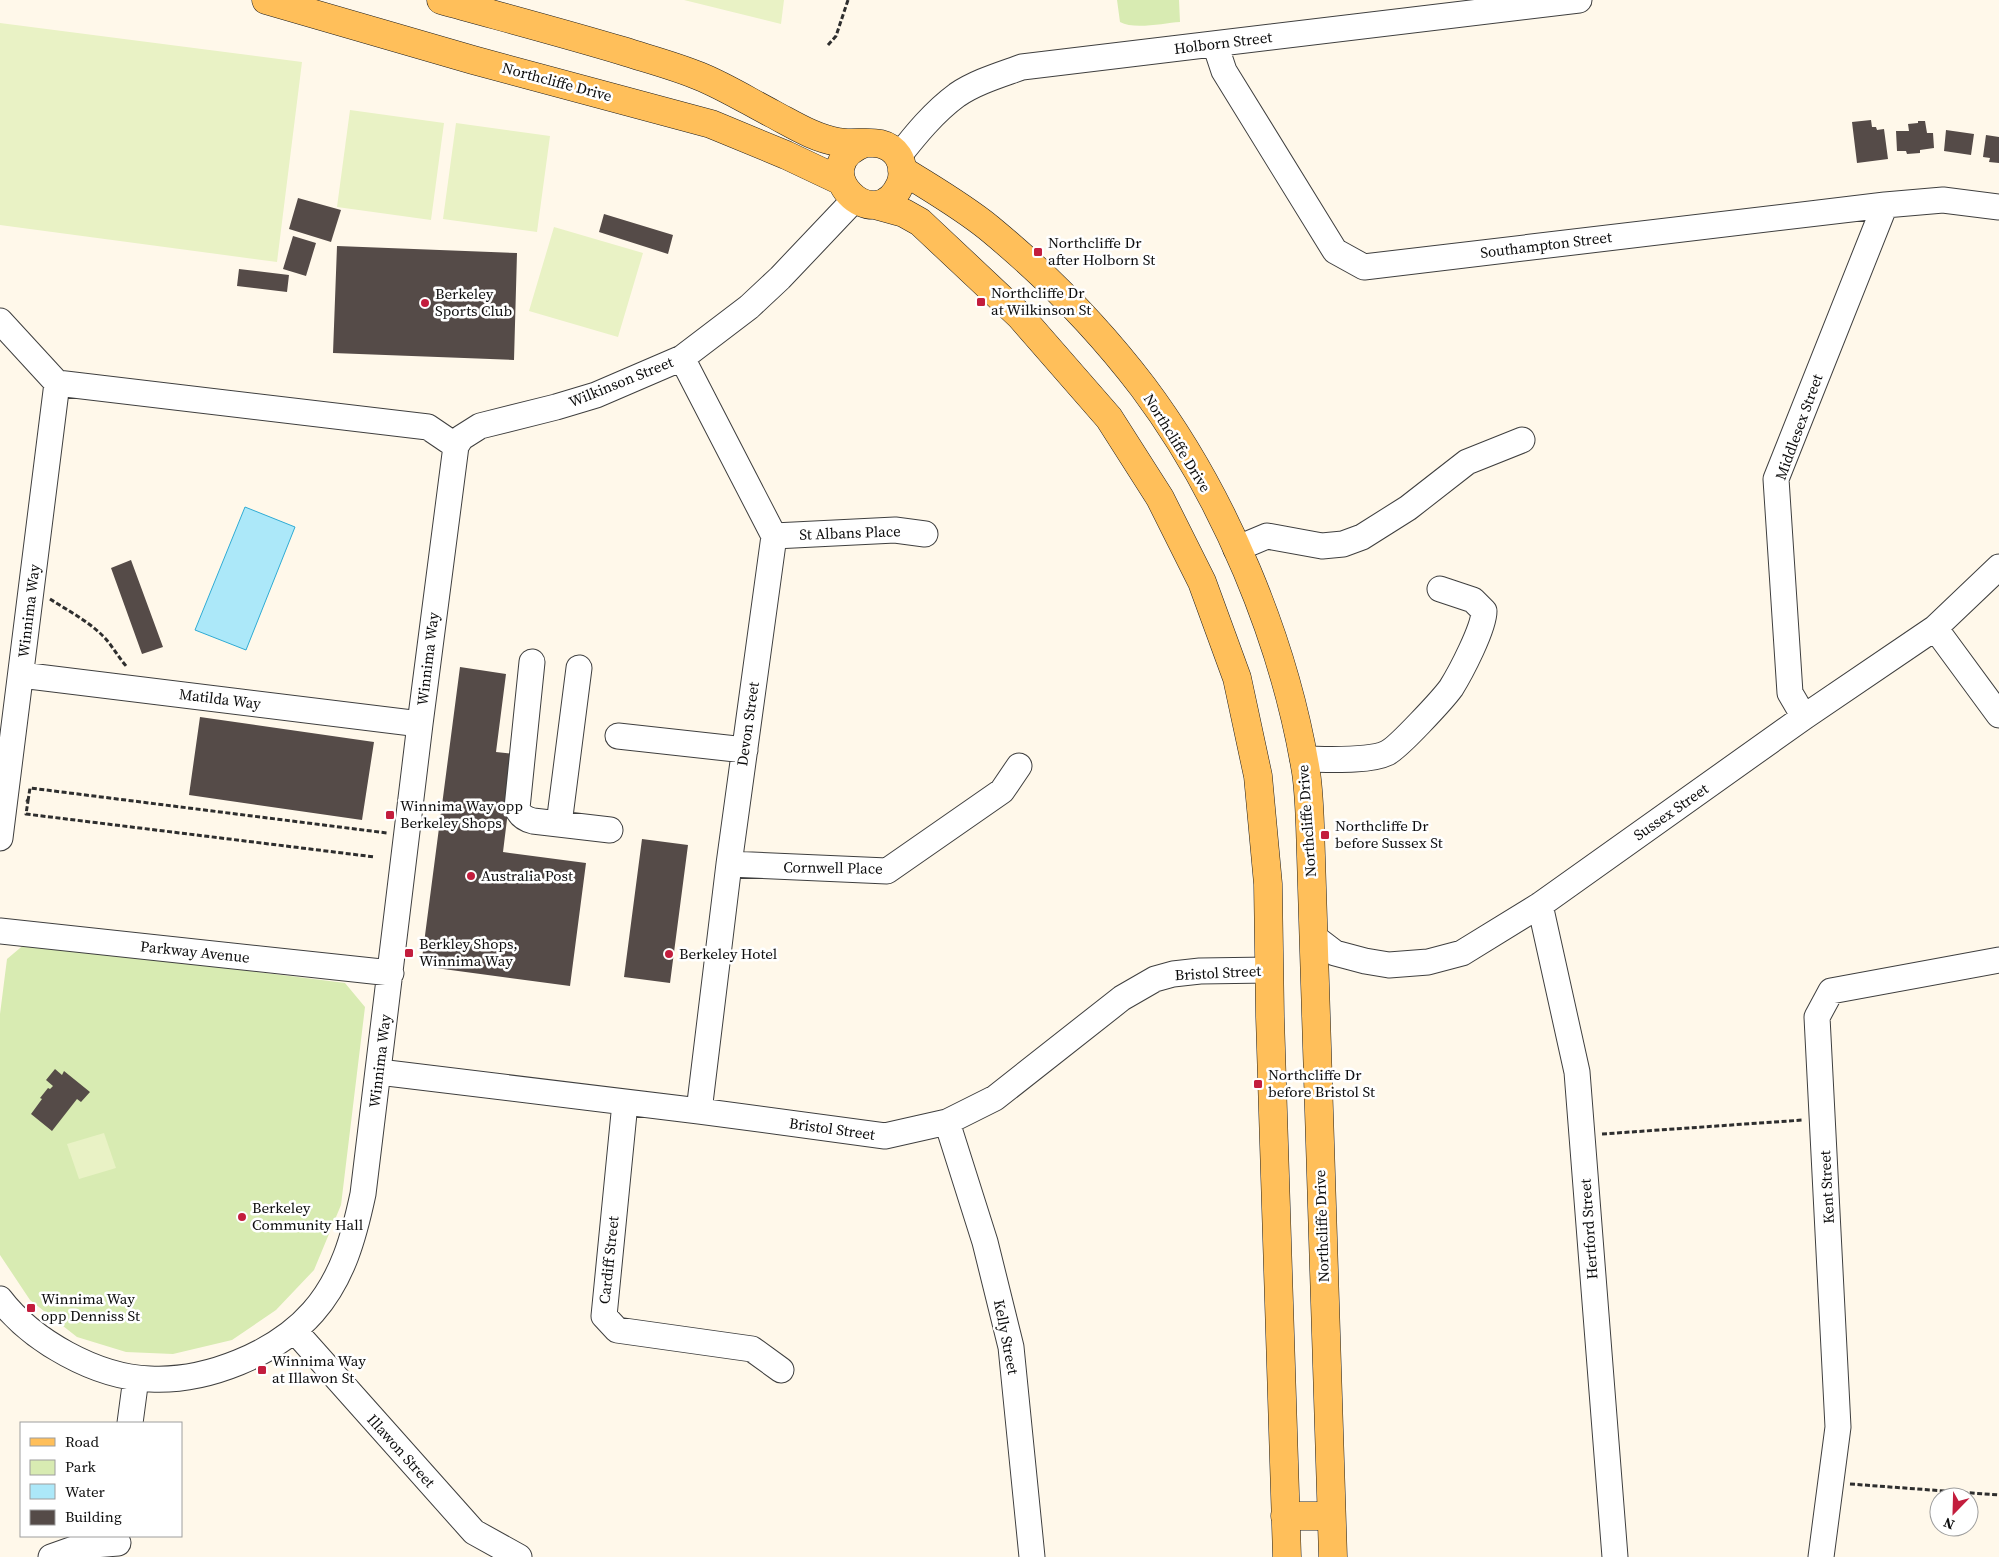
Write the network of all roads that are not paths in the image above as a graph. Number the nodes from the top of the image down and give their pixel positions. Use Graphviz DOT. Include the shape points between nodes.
graph roads {
  1 [pos="266,0"];
  2 [pos="442,0"];
  3 [pos="1579,0"];
  4 [pos="1215,44"];
  5 [pos="864,143"];
  6 [pos="900,163"];
  7 [pos="857,195"];
  8 [pos="1885,205"];
  9 [pos="1999,207"];
  10 [pos="0,321"];
  11 [pos="682,358"];
  12 [pos="57,383"];
  13 [pos="1522,440"];
  14 [pos="456,446"];
  15 [pos="926,534"];
  16 [pos="774,536"];
  17 [pos="1236,548"];
  18 [pos="1999,567"];
  19 [pos="1440,589"];
  20 [pos="1935,628"];
  21 [pos="532,662"];
  22 [pos="579,668"];
  23 [pos="21,675"];
  24 [pos="1999,715"];
  25 [pos="1804,717"];
  26 [pos="420,724"];
  27 [pos="618,736"];
  28 [pos="745,750"];
  29 [pos="1303,759"];
  30 [pos="1019,766"];
  31 [pos="559,824"];
  32 [pos="610,830"];
  33 [pos="0,838"];
  34 [pos="729,864"];
  35 [pos="1540,905"];
  36 [pos="0,931"];
  37 [pos="1314,936"];
  38 [pos="1999,960"];
  39 [pos="1269,970"];
  40 [pos="391,973"];
  41 [pos="379,1072"];
  42 [pos="624,1103"];
  43 [pos="699,1111"];
  44 [pos="947,1122"];
  45 [pos="0,1299"];
  46 [pos="294,1330"];
  47 [pos="782,1370"];
  48 [pos="136,1378"];
  49 [pos="130,1422"];
  50 [pos="1286,1516"];
  51 [pos="1331,1516"];
  52 [pos="119,1545"];
  53 [pos="51,1557"];
  54 [pos="519,1557"];
  55 [pos="1032,1557"];
  56 [pos="1287,1557"];
  57 [pos="1333,1557"];
  58 [pos="1614,1557"];
  59 [pos="1821,1557"];
  1 -- 7 [label="main road, Northcliffe Drive" via="711,124 786,155"];
  2 -- 5 [label="main road" via="691,73 815,136 840,143"];
  3 -- 4 [label="street, Holborn Street"];
  4 -- 6 [label="street, Holborn Street" via="1022,67 993,77 958,94 925,123"];
  4 -- 8 [label="street, Southampton Street" via="1224,71 1335,251 1364,267"];
  5 -- 6 [label="main road" via="880,143 893,151"];
  5 -- 7 [label="main road" via="848,153 840,171"];
  6 -- 7 [label="main road" via="902,182 887,201"];
  6 -- 17 [label="main road, Northcliffe Drive" via="989,228 1062,294 1104,340 1143,388 1198,471"];
  7 -- 11 [label="street, Wilkinson Street" via="749,307"];
  7 -- 39 [label="main road, Northcliffe Drive" via="920,222 1020,316 1108,418 1160,498 1202,582 1239,688 1258,776 1268,884"];
  8 -- 9 [label="street, Southampton Street" via="1942,200"];
  8 -- 25 [label="street, Middlesex Street" via="1776,479 1790,693"];
  10 -- 12 [label="street"];
  11 -- 14 [label="street, Wilkinson Street" via="596,394 480,426 461,438"];
  11 -- 16 [label="street"];
  12 -- 14 [label="street" via="428,427"];
  12 -- 23 [label="street, Winnima Way"];
  13 -- 17 [label="street" via="1467,462 1408,508 1362,537 1343,544 1322,546 1267,536"];
  14 -- 26 [label="street, Winnima Way"];
  15 -- 16 [label="street, St Albans Place" via="895,530"];
  16 -- 28 [label="street, Devon Street"];
  17 -- 29 [label="main road, Northcliffe Drive" via="1278,656"];
  18 -- 20 [label="street, Sussex Street"];
  19 -- 29 [label="street" via="1473,600 1484,610 1484,619 1474,644 1451,688 1388,753 1374,757"];
  20 -- 24 [label="street"];
  20 -- 25 [label="street, Sussex Street"];
  21 -- 31 [label="street" via="517,808 524,818"];
  22 -- 31 [label="street"];
  23 -- 26 [label="street, Matilda Way"];
  23 -- 33 [label="street, Winnima Way"];
  25 -- 35 [label="street, Sussex Street"];
  26 -- 40 [label="street, Winnima Way"];
  27 -- 28 [label="street"];
  28 -- 34 [label="street, Devon Street"];
  29 -- 37 [label="main road, Northcliffe Drive"];
  30 -- 34 [label="street, Cornwell Place" via="1002,791 887,871"];
  31 -- 32 [label="street"];
  34 -- 43 [label="street, Devon Street"];
  35 -- 37 [label="street, Sussex Street" via="1462,953 1428,962 1388,965 1364,961 1335,953"];
  35 -- 58 [label="street, Hertford Street" via="1577,1072"];
  36 -- 40 [label="street, Parkway Avenue"];
  37 -- 51 [label="main road, Northcliffe Drive"];
  38 -- 59 [label="street, Kent Street" via="1831,991 1818,1017 1838,1427"];
  39 -- 44 [label="street, Bristol Street" via="1200,971 1155,979 1122,998 995,1098"];
  39 -- 50 [label="main road, Northcliffe Drive"];
  40 -- 41 [label="street, Winnima Way"];
  41 -- 42 [label="street, Bristol Street"];
  41 -- 46 [label="street, Winnima Way" via="363,1194 354,1235 330,1288 314,1311"];
  42 -- 43 [label="street, Bristol Street"];
  42 -- 47 [label="street, Cardiff Street" via="604,1316 617,1330 752,1349"];
  43 -- 44 [label="street, Bristol Street" via="885,1136"];
  44 -- 55 [label="street, Kelly Street" via="985,1242 1011,1347"];
  45 -- 48 [label="street, Winnima Way" via="11,1313 51,1344 88,1363"];
  46 -- 48 [label="street, Winnima Way" via="259,1354 223,1368 185,1376"];
  46 -- 54 [label="street, Illawon Street" via="474,1532"];
  48 -- 49 [label="street"];
  50 -- 51 [label="main road"];
  50 -- 56 [label="main road, Northcliffe Drive"];
  51 -- 57 [label="main road, Northcliffe Drive"];
  52 -- 53 [label="street" via="82,1546"];
}
